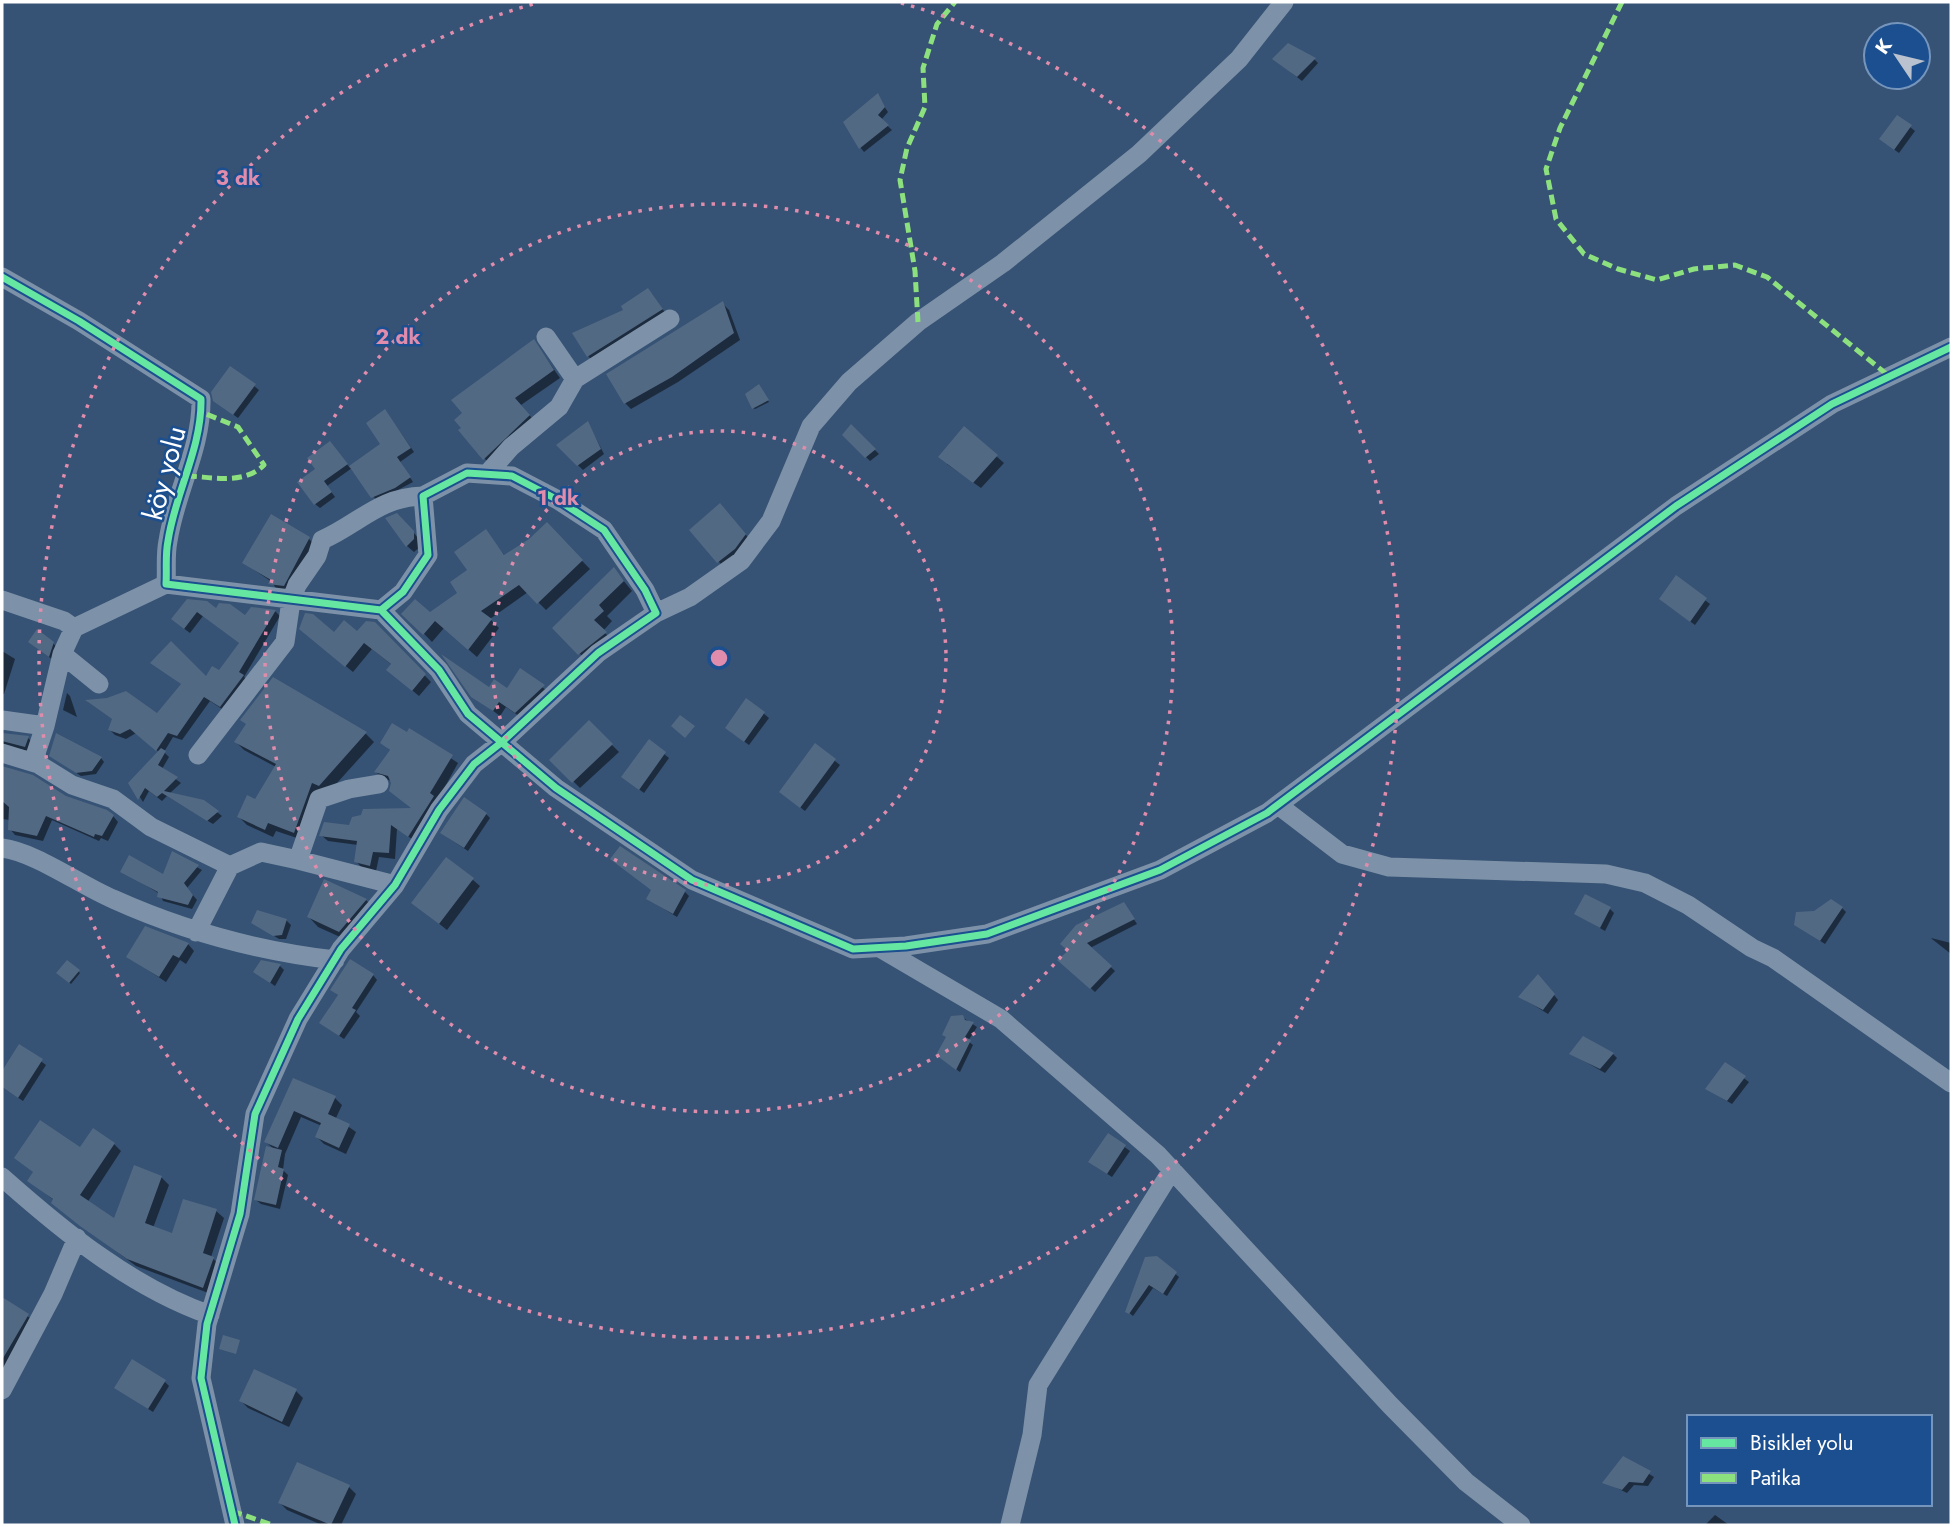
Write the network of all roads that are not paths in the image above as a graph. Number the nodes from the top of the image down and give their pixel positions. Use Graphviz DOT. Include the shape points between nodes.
graph roads {
  1 [pos="1284,2"];
  2 [pos="2,277"];
  3 [pos="670,319"];
  4 [pos="546,337"];
  5 [pos="1951,347"];
  6 [pos="575,379"];
  7 [pos="487,474"];
  8 [pos="423,496"];
  9 [pos="166,584"];
  10 [pos="2,600"];
  11 [pos="290,601"];
  12 [pos="381,610"];
  13 [pos="656,613"];
  14 [pos="74,628"];
  15 [pos="62,654"];
  16 [pos="99,684"];
  17 [pos="2,720"];
  18 [pos="45,726"];
  19 [pos="502,743"];
  20 [pos="2,753"];
  21 [pos="198,755"];
  22 [pos="38,764"];
  23 [pos="380,784"];
  24 [pos="1278,805"];
  25 [pos="2,848"];
  26 [pos="298,860"];
  27 [pos="230,866"];
  28 [pos="395,885"];
  29 [pos="196,932"];
  30 [pos="880,948"];
  31 [pos="335,960"];
  32 [pos="1951,1083"];
  33 [pos="1172,1170"];
  34 [pos="2,1177"];
  35 [pos="77,1238"];
  36 [pos="210,1315"];
  37 [pos="2,1390"];
  38 [pos="235,1525"];
  39 [pos="1010,1525"];
  40 [pos="1521,1525"];
  1 -- 13 [label="street" via="1239,59 1139,154 1003,263 918,322 849,382 811,426 771,521 741,561 690,597"];
  2 -- 9 [label="street, köy yolu" via="201,399 187,476 167,541"];
  3 -- 6 [label="street"];
  4 -- 6 [label="street"];
  5 -- 24 [label="street" via="1832,404 1676,506"];
  6 -- 7 [label="street" via="559,407"];
  7 -- 8 [label="street" via="467,473"];
  7 -- 13 [label="street" via="512,476 604,530"];
  8 -- 11 [label="street" via="401,496 322,540"];
  8 -- 12 [label="street" via="428,555 403,592"];
  9 -- 11 [label="street"];
  9 -- 14 [label="street"];
  10 -- 14 [label="street"];
  11 -- 12 [label="street"];
  11 -- 21 [label="street" via="285,642"];
  12 -- 19 [label="street" via="439,670 468,714"];
  13 -- 19 [label="street" via="598,653"];
  14 -- 15 [label="street"];
  15 -- 16 [label="street"];
  15 -- 18 [label="street"];
  17 -- 18 [label="street"];
  18 -- 22 [label="street" via="36,753"];
  19 -- 28 [label="street" via="474,764 439,810"];
  19 -- 30 [label="street" via="556,789 692,880 853,949"];
  20 -- 22 [label="street"];
  22 -- 27 [label="street" via="72,785 113,799 151,827"];
  23 -- 26 [label="street" via="319,799"];
  24 -- 30 [label="street" via="1160,870 987,934"];
  24 -- 32 [label="street" via="1342,854 1389,867 1606,874 1645,883 1773,958"];
  25 -- 29 [label="street" via="21,851 78,884"];
  26 -- 27 [label="street" via="261,852"];
  26 -- 28 [label="street"];
  27 -- 29 [label="street"];
  28 -- 31 [label="street"];
  29 -- 31 [label="street"];
  30 -- 33 [label="street" via="1001,1019"];
  31 -- 36 [label="street" via="298,1018 255,1114 240,1214"];
  33 -- 39 [label="street" via="1038,1385 1032,1435"];
  33 -- 40 [label="street" via="1390,1405 1466,1482"];
  34 -- 35 [label="street"];
  35 -- 36 [label="street" via="125,1274 181,1305"];
  35 -- 37 [label="street"];
  36 -- 38 [label="street" via="201,1378"];
}
